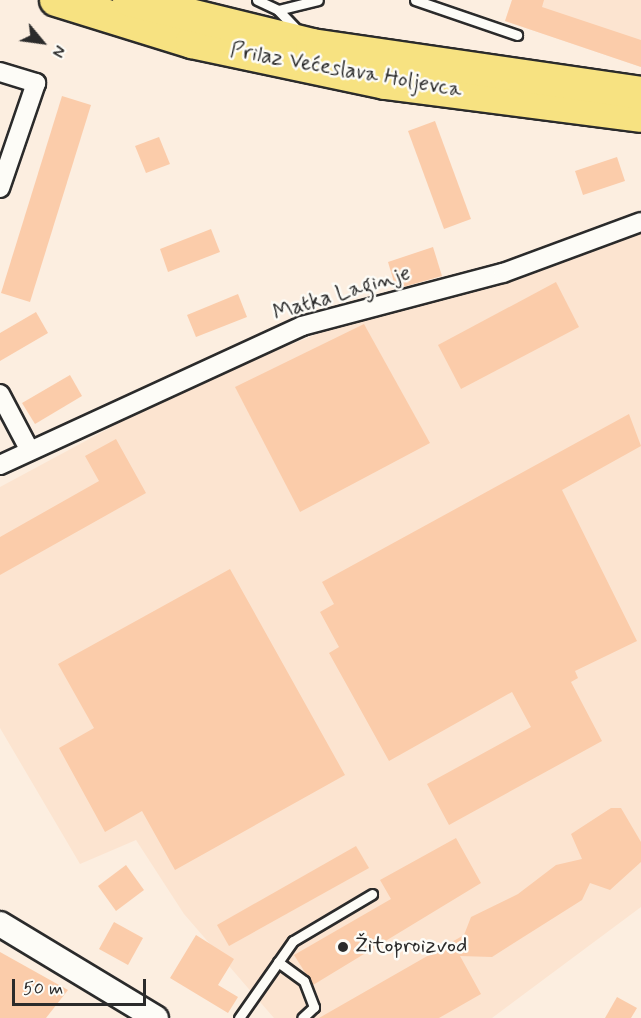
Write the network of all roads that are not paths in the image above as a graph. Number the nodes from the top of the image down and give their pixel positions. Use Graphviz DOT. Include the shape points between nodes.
graph roads {
  1 [pos="56,0"];
  2 [pos="129,0"];
  3 [pos="256,0"];
  4 [pos="318,0"];
  5 [pos="415,0"];
  6 [pos="278,10"];
  7 [pos="517,35"];
  8 [pos="312,45"];
  9 [pos="0,72"];
  10 [pos="641,93"];
  11 [pos="641,116"];
  12 [pos="0,188"];
  13 [pos="641,222"];
  14 [pos="0,394"];
  15 [pos="29,449"];
  16 [pos="0,465"];
  17 [pos="372,894"];
  18 [pos="0,924"];
  19 [pos="278,962"];
  20 [pos="156,1018"];
  21 [pos="239,1018"];
  22 [pos="302,1018"];
  1 -- 11 [label="highway, Prilaz Većeslava Holjevca" via="192,42 384,83"];
  2 -- 8 [label="highway, Prilaz Većeslava Holjevca"];
  3 -- 6 [label="lane"];
  4 -- 6 [label="lane"];
  5 -- 7 [label="lane"];
  6 -- 8 [label="lane"];
  8 -- 10 [label="highway, Prilaz Većeslava Holjevca"];
  9 -- 12 [label="street" via="36,83"];
  13 -- 15 [label="street, Matka Laginje" via="503,273 302,326"];
  14 -- 15 [label="street"];
  15 -- 16 [label="street, Matka Laginje"];
  17 -- 19 [label="lane" via="293,941"];
  18 -- 20 [label="main road"];
  19 -- 21 [label="lane"];
  19 -- 22 [label="lane" via="304,981 314,1007"];
}
